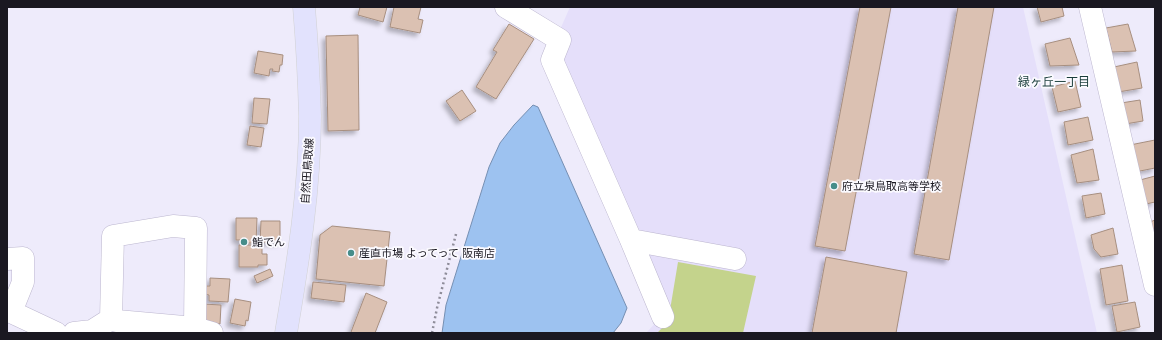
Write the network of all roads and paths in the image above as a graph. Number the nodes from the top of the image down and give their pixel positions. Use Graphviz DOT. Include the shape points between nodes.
graph roads {
  1 [pos="304,7"];
  2 [pos="506,7"];
  3 [pos="1090,7"];
  4 [pos="456,234"];
  5 [pos="631,240"];
  6 [pos="7,259"];
  7 [pos="735,259"];
  8 [pos="1155,285"];
  9 [pos="9,311"];
  10 [pos="663,317"];
  11 [pos="111,318"];
  12 [pos="203,331"];
  13 [pos="56,333"];
  14 [pos="74,333"];
  15 [pos="286,333"];
  16 [pos="432,333"];
  1 -- 15 [label="main road, 自然田鳥取線" via="310,117 307,179 299,258"];
  2 -- 5 [label="street" via="560,40 552,60"];
  3 -- 8 [label="street"];
  4 -- 16 [label="path"];
  5 -- 7 [label="street"];
  5 -- 10 [label="street"];
  6 -- 9 [label="street" via="23,258 24,282"];
  9 -- 13 [label="street"];
  11 -- 12 [label="street" via="117,321"];
  11 -- 12 [label="street" via="113,236 173,226 196,228"];
  11 -- 14 [label="street" via="92,331"];
}
